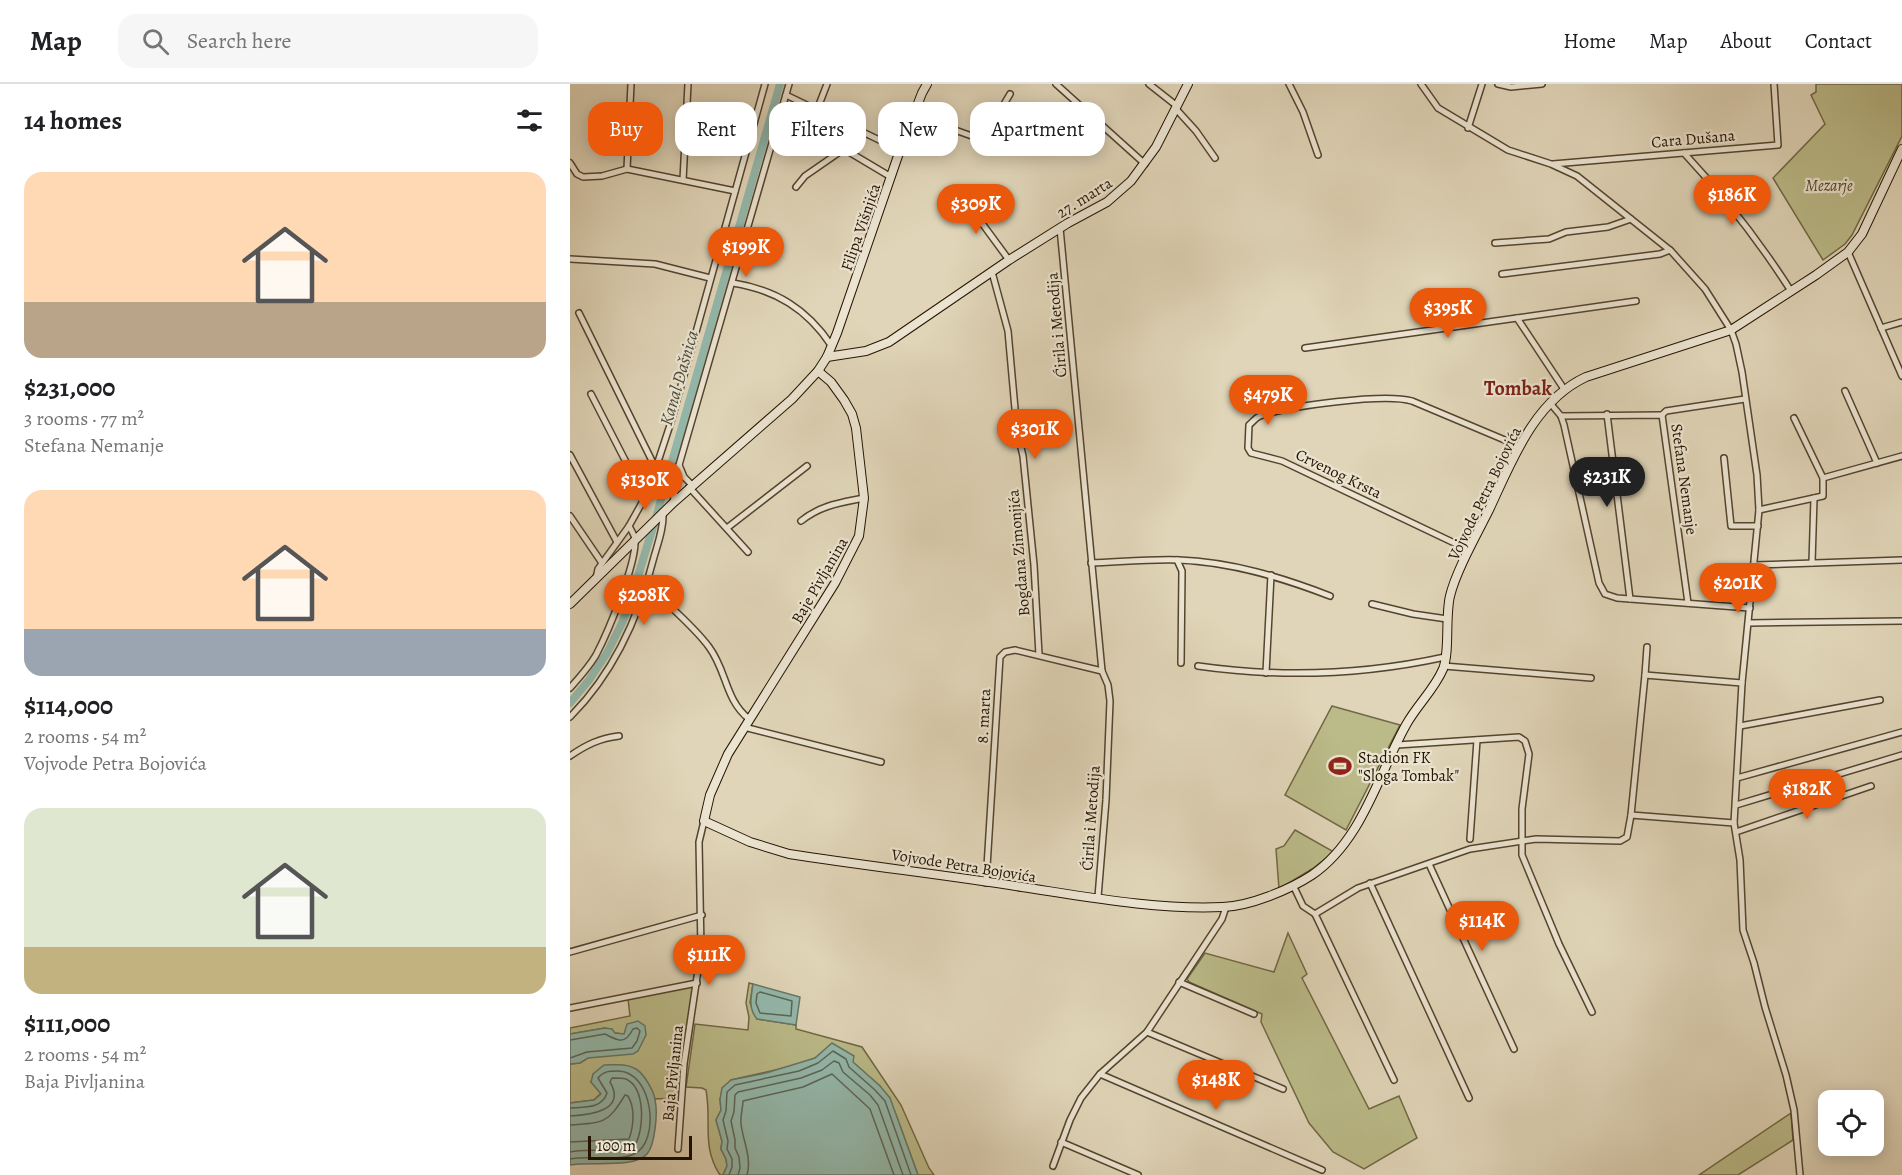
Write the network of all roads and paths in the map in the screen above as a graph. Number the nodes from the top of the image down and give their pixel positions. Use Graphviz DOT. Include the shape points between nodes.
graph roads {
  1 [pos="631,84"];
  2 [pos="688,84"];
  3 [pos="765,84"];
  4 [pos="789,84"];
  5 [pos="826,84"];
  6 [pos="927,84"];
  7 [pos="1056,84"];
  8 [pos="1149,84"];
  9 [pos="1188,84"];
  10 [pos="1290,84"];
  11 [pos="1421,84"];
  12 [pos="1482,84"];
  13 [pos="1498,84"];
  14 [pos="1542,84"];
  15 [pos="1774,84"];
  16 [pos="1010,94"];
  17 [pos="786,95"];
  18 [pos="800,102"];
  19 [pos="820,102"];
  20 [pos="919,102"];
  21 [pos="1176,107"];
  22 [pos="1468,128"];
  23 [pos="958,131"];
  24 [pos="1902,149"];
  25 [pos="1684,153"];
  26 [pos="1318,155"];
  27 [pos="898,156"];
  28 [pos="1215,158"];
  29 [pos="570,163"];
  30 [pos="1145,164"];
  31 [pos="1551,164"];
  32 [pos="627,169"];
  33 [pos="891,177"];
  34 [pos="683,180"];
  35 [pos="796,187"];
  36 [pos="735,191"];
  37 [pos="962,196"];
  38 [pos="1631,219"];
  39 [pos="1060,228"];
  40 [pos="1495,243"];
  41 [pos="1670,250"];
  42 [pos="1848,252"];
  43 [pos="570,259"];
  44 [pos="1009,260"];
  45 [pos="992,272"];
  46 [pos="1502,274"];
  47 [pos="710,278"];
  48 [pos="733,283"];
  49 [pos="1791,291"];
  50 [pos="1636,301"];
  51 [pos="579,313"];
  52 [pos="1517,318"];
  53 [pos="1902,322"];
  54 [pos="1881,328"];
  55 [pos="1731,330"];
  56 [pos="831,345"];
  57 [pos="1305,348"];
  58 [pos="827,357"];
  59 [pos="818,371"];
  60 [pos="1902,376"];
  61 [pos="1564,389"];
  62 [pos="1845,391"];
  63 [pos="591,394"];
  64 [pos="1745,399"];
  65 [pos="1550,403"];
  66 [pos="1607,414"];
  67 [pos="1662,415"];
  68 [pos="1561,416"];
  69 [pos="1794,418"];
  70 [pos="1519,446"];
  71 [pos="570,455"];
  72 [pos="1902,456"];
  73 [pos="1725,458"];
  74 [pos="1877,463"];
  75 [pos="679,465"];
  76 [pos="807,466"];
  77 [pos="656,469"];
  78 [pos="1823,478"];
  79 [pos="691,486"];
  80 [pos="864,498"];
  81 [pos="1814,498"];
  82 [pos="645,499"];
  83 [pos="672,503"];
  84 [pos="1759,510"];
  85 [pos="663,511"];
  86 [pos="570,516"];
  87 [pos="801,521"];
  88 [pos="629,526"];
  89 [pos="1758,526"];
  90 [pos="727,528"];
  91 [pos="635,538"];
  92 [pos="617,542"];
  93 [pos="1469,550"];
  94 [pos="748,552"];
  95 [pos="1177,560"];
  96 [pos="1902,560"];
  97 [pos="602,563"];
  98 [pos="1091,563"];
  99 [pos="1812,563"];
  100 [pos="1755,564"];
  101 [pos="1271,575"];
  102 [pos="596,579"];
  103 [pos="647,584"];
  104 [pos="1330,596"];
  105 [pos="1630,599"];
  106 [pos="1688,603"];
  107 [pos="570,604"];
  108 [pos="1372,604"];
  109 [pos="1750,608"];
  110 [pos="1447,619"];
  111 [pos="1902,621"];
  112 [pos="1749,623"];
  113 [pos="1647,646"];
  114 [pos="1039,655"];
  115 [pos="1445,657"];
  116 [pos="1181,663"];
  117 [pos="1198,666"];
  118 [pos="1444,666"];
  119 [pos="1102,671"];
  120 [pos="1266,673"];
  121 [pos="1645,675"];
  122 [pos="1591,678"];
  123 [pos="1742,683"];
  124 [pos="570,688"];
  125 [pos="1880,700"];
  126 [pos="570,717"];
  127 [pos="749,719"];
  128 [pos="1740,726"];
  129 [pos="744,727"];
  130 [pos="1902,732"];
  131 [pos="620,736"];
  132 [pos="1477,740"];
  133 [pos="1397,745"];
  134 [pos="1902,754"];
  135 [pos="570,756"];
  136 [pos="881,762"];
  137 [pos="1737,778"];
  138 [pos="1871,786"];
  139 [pos="1736,805"];
  140 [pos="1631,815"];
  141 [pos="704,821"];
  142 [pos="1734,823"];
  143 [pos="1736,832"];
  144 [pos="1470,839"];
  145 [pos="1521,842"];
  146 [pos="1429,864"];
  147 [pos="986,883"];
  148 [pos="1370,883"];
  149 [pos="1293,885"];
  150 [pos="1098,897"];
  151 [pos="1226,907"];
  152 [pos="1315,914"];
  153 [pos="702,915"];
  154 [pos="570,952"];
  155 [pos="1179,982"];
  156 [pos="697,983"];
  157 [pos="570,1008"];
  158 [pos="1592,1011"];
  159 [pos="1254,1014"];
  160 [pos="1147,1032"];
  161 [pos="1514,1049"];
  162 [pos="1100,1074"];
  163 [pos="1394,1080"];
  164 [pos="1283,1089"];
  165 [pos="1469,1098"];
  166 [pos="1061,1142"];
  167 [pos="678,1149"];
  168 [pos="1053,1166"];
  169 [pos="1322,1170"];
  170 [pos="1138,1175"];
  171 [pos="1800,1175"];
  1 -- 32 [label="street"];
  2 -- 34 [label="street"];
  3 -- 36 [label="street"];
  4 -- 17 [label="street"];
  5 -- 19 [label="street"];
  6 -- 20 [label="street, Filipa Višnjića"];
  7 -- 30 [label="street"];
  8 -- 21 [label="street"];
  9 -- 21 [label="street, 27. marta"];
  10 -- 26 [label="street"];
  11 -- 22 [label="street" via="1438,108"];
  12 -- 22 [label="street"];
  13 -- 14 [label="street"];
  15 -- 25 [label="street, Cara Dušana" via="1778,145"];
  16 -- 23 [label="street" via="982,140"];
  17 -- 18 [label="street"];
  17 -- 48 [label="street"];
  21 -- 28 [label="street"];
  21 -- 30 [label="street, 27. marta"];
  22 -- 31 [label="street" via="1508,150"];
  24 -- 42 [label="street, Vojvode Petra Bojovića" via="1862,234"];
  25 -- 31 [label="street, Cara Dušana"];
  25 -- 49 [label="street" via="1745,223"];
  27 -- 33 [label="street, Filipa Višnjića"];
  29 -- 32 [label="street" via="583,177"];
  30 -- 39 [label="street, 27. marta" via="1107,202"];
  31 -- 38 [label="street" via="1577,176"];
  32 -- 34 [label="street"];
  33 -- 35 [label="street" via="844,149 805,176"];
  33 -- 56 [label="street, Filipa Višnjića"];
  34 -- 36 [label="street"];
  36 -- 47 [label="street"];
  37 -- 44 [label="street"];
  38 -- 40 [label="street" via="1549,239"];
  38 -- 41 [label="street"];
  39 -- 44 [label="street, 27. marta"];
  39 -- 98 [label="street, Ćirila i Metodija"];
  41 -- 46 [label="street"];
  41 -- 55 [label="street" via="1705,289"];
  42 -- 49 [label="street, Vojvode Petra Bojovića"];
  42 -- 54 [label="street"];
  43 -- 47 [label="street" via="655,264"];
  44 -- 45 [label="street, 27. marta"];
  45 -- 58 [label="street, 27. marta" via="889,342 866,351"];
  45 -- 114 [label="street, Bogdana Zimonjića" via="1008,331 1034,565"];
  47 -- 77 [label="street"];
  48 -- 56 [label="street" via="782,298 810,318"];
  48 -- 75 [label="street"];
  49 -- 55 [label="street, Vojvode Petra Bojovića"];
  50 -- 52 [label="street"];
  51 -- 77 [label="street"];
  52 -- 57 [label="street"];
  52 -- 61 [label="street"];
  53 -- 54 [label="street"];
  54 -- 60 [label="street"];
  55 -- 61 [label="street, Vojvode Petra Bojovića" via="1586,377"];
  55 -- 64 [label="street"];
  56 -- 58 [label="street, Filipa Višnjića"];
  58 -- 59 [label="street, Filipa Višnjića"];
  59 -- 79 [label="street, Filipa Višnjića" via="782,408"];
  59 -- 80 [label="street, Baje Pivljanina" via="831,382 852,414"];
  61 -- 65 [label="street, Vojvode Petra Bojovića"];
  62 -- 74 [label="street"];
  63 -- 82 [label="street"];
  64 -- 67 [label="street" via="1666,411"];
  64 -- 84 [label="street"];
  65 -- 68 [label="street"];
  65 -- 70 [label="street, Vojvode Petra Bojovića"];
  66 -- 67 [label="street, Stefana Nemanje"];
  66 -- 68 [label="street, Stefana Nemanje"];
  66 -- 105 [label="street"];
  67 -- 106 [label="street, Stefana Nemanje"];
  68 -- 105 [label="street" via="1599,583 1605,594"];
  69 -- 78 [label="street"];
  70 -- 93 [label="street, Vojvode Petra Bojovića"];
  70 -- 93 [label="street, Crvenog Krsta" via="1394,397 1285,410 1260,416 1249,425 1251,453 1282,461"];
  71 -- 92 [label="street"];
  72 -- 74 [label="street"];
  73 -- 89 [label="street" via="1731,526"];
  74 -- 78 [label="street"];
  75 -- 79 [label="street"];
  75 -- 83 [label="street"];
  76 -- 90 [label="street"];
  77 -- 82 [label="street"];
  78 -- 81 [label="street" via="1823,496"];
  79 -- 83 [label="street, Filipa Višnjića"];
  79 -- 90 [label="street"];
  80 -- 87 [label="street" via="831,504"];
  80 -- 127 [label="street, Baje Pivljanina" via="859,536 850,558"];
  81 -- 84 [label="street"];
  81 -- 99 [label="street"];
  82 -- 88 [label="street"];
  83 -- 85 [label="street, Filipa Višnjića"];
  84 -- 89 [label="street"];
  85 -- 91 [label="street, Filipa Višnjića"];
  85 -- 103 [label="street"];
  86 -- 97 [label="street"];
  88 -- 91 [label="street"];
  88 -- 92 [label="street"];
  89 -- 100 [label="street"];
  90 -- 94 [label="street"];
  91 -- 102 [label="street, Filipa Višnjića"];
  91 -- 124 [label="street" via="632,562 609,628 595,656"];
  92 -- 97 [label="street"];
  93 -- 110 [label="street, Vojvode Petra Bojovića" via="1450,593"];
  95 -- 98 [label="street"];
  95 -- 101 [label="street"];
  95 -- 116 [label="street" via="1182,571"];
  96 -- 99 [label="street"];
  97 -- 102 [label="street"];
  98 -- 119 [label="street, Ćirila i Metodija"];
  99 -- 100 [label="street"];
  100 -- 109 [label="street"];
  101 -- 104 [label="street"];
  101 -- 120 [label="street"];
  102 -- 107 [label="street, Filipa Višnjića"];
  103 -- 126 [label="street" via="634,621 603,679"];
  103 -- 127 [label="street" via="708,645 720,663 733,702"];
  105 -- 106 [label="street"];
  106 -- 109 [label="street"];
  108 -- 110 [label="street"];
  109 -- 112 [label="street"];
  110 -- 115 [label="street, Vojvode Petra Bojovića"];
  111 -- 112 [label="street"];
  112 -- 123 [label="street"];
  113 -- 121 [label="street"];
  114 -- 119 [label="street, 8. marta"];
  114 -- 147 [label="street, 8. marta" via="1009,651 1000,660"];
  115 -- 118 [label="street, Vojvode Petra Bojovića"];
  115 -- 120 [label="street" via="1356,671"];
  117 -- 120 [label="street"];
  118 -- 122 [label="street"];
  118 -- 133 [label="street, Vojvode Petra Bojovića" via="1429,695 1406,724"];
  119 -- 150 [label="street, Ćirila i Metodija" via="1110,701"];
  121 -- 123 [label="street"];
  121 -- 140 [label="street"];
  123 -- 128 [label="street"];
  125 -- 128 [label="street"];
  127 -- 129 [label="street, Baje Pivljanina"];
  128 -- 137 [label="street"];
  129 -- 136 [label="street"];
  129 -- 141 [label="street, Baje Pivljanina" via="720,770"];
  130 -- 137 [label="street"];
  131 -- 135 [label="street" via="605,738"];
  132 -- 133 [label="street"];
  132 -- 144 [label="street"];
  132 -- 145 [label="street" via="1519,737 1528,747"];
  133 -- 149 [label="street, Vojvode Petra Bojovića" via="1342,848"];
  134 -- 139 [label="street"];
  137 -- 139 [label="street"];
  138 -- 143 [label="street"];
  139 -- 142 [label="street"];
  140 -- 142 [label="street"];
  140 -- 145 [label="street" via="1627,837 1620,841 1557,838"];
  141 -- 147 [label="street, Vojvode Petra Bojovića" via="789,854"];
  141 -- 153 [label="street, Baja Pivljanina" via="699,842"];
  142 -- 143 [label="street"];
  143 -- 171 [label="street" via="1746,940 1786,1075 1794,1110"];
  145 -- 146 [label="street" via="1470,849"];
  145 -- 158 [label="street" via="1530,877"];
  146 -- 148 [label="street"];
  146 -- 161 [label="street"];
  147 -- 150 [label="street, Vojvode Petra Bojovića"];
  148 -- 152 [label="street"];
  148 -- 165 [label="street"];
  149 -- 151 [label="street, Vojvode Petra Bojovića" via="1274,895"];
  149 -- 152 [label="street" via="1303,906"];
  150 -- 151 [label="street, Vojvode Petra Bojovića" via="1146,905"];
  151 -- 155 [label="street"];
  152 -- 163 [label="street"];
  153 -- 154 [label="street"];
  153 -- 156 [label="street, Baja Pivljanina"];
  155 -- 159 [label="street"];
  155 -- 160 [label="street"];
  156 -- 157 [label="street"];
  156 -- 167 [label="street, Baja Pivljanina" via="684,1064"];
  160 -- 162 [label="street"];
  160 -- 164 [label="street"];
  162 -- 166 [label="street" via="1074,1109"];
  162 -- 169 [label="street"];
  166 -- 168 [label="street"];
  166 -- 170 [label="street"];
}
